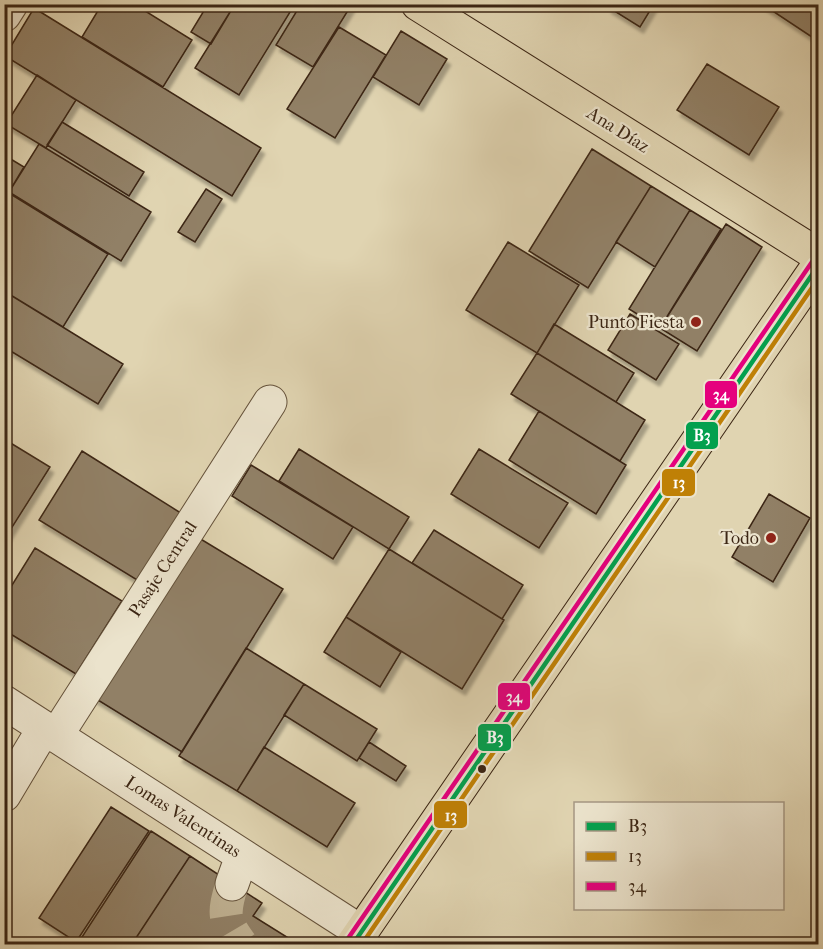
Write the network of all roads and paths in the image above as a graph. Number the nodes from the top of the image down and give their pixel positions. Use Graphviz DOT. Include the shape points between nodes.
graph roads {
  1 [pos="11,4"];
  2 [pos="418,4"];
  3 [pos="4,15"];
  4 [pos="819,255"];
  5 [pos="819,266"];
  6 [pos="270,402"];
  7 [pos="4,702"];
  8 [pos="50,732"];
  9 [pos="4,795"];
  10 [pos="357,938"];
  1 -- 3 [label="street"];
  2 -- 4 [label="main road, Ana Díaz"];
  5 -- 10 [label="main road"];
  6 -- 8 [label="street, Pasaje Central"];
  7 -- 8 [label="street, Lomas Valentinas"];
  8 -- 9 [label="street, Pasaje Central"];
  8 -- 10 [label="street, Lomas Valentinas" via="237,870"];
}
